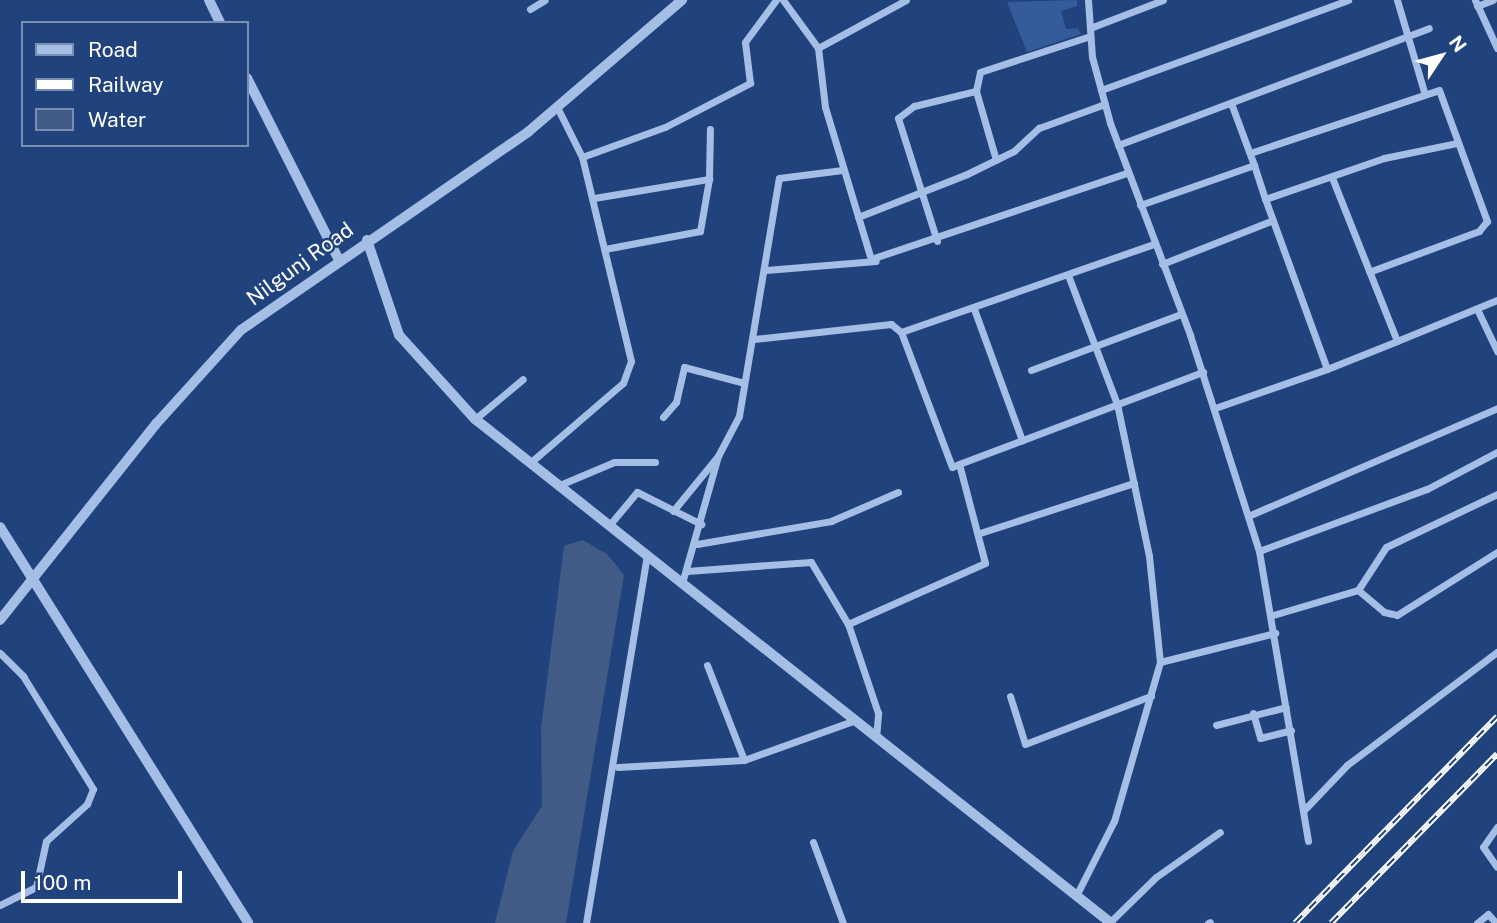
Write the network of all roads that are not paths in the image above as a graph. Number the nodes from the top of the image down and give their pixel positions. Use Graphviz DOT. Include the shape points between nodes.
graph roads {
  1 [pos="209,0"];
  2 [pos="545,0"];
  3 [pos="682,0"];
  4 [pos="776,0"];
  5 [pos="783,0"];
  6 [pos="906,0"];
  7 [pos="1088,0"];
  8 [pos="1163,0"];
  9 [pos="1348,0"];
  10 [pos="1397,0"];
  11 [pos="1493,0"];
  12 [pos="1476,3"];
  13 [pos="530,9"];
  14 [pos="219,21"];
  15 [pos="1429,28"];
  16 [pos="1090,32"];
  17 [pos="1406,35"];
  18 [pos="818,48"];
  19 [pos="1497,48"];
  20 [pos="248,80"];
  21 [pos="1101,90"];
  22 [pos="976,91"];
  23 [pos="1424,92"];
  24 [pos="1231,103"];
  25 [pos="1104,104"];
  26 [pos="557,107"];
  27 [pos="710,129"];
  28 [pos="1457,143"];
  29 [pos="1118,145"];
  30 [pos="1250,153"];
  31 [pos="582,157"];
  32 [pos="996,160"];
  33 [pos="1254,165"];
  34 [pos="843,170"];
  35 [pos="1127,173"];
  36 [pos="1332,178"];
  37 [pos="709,179"];
  38 [pos="920,194"];
  39 [pos="594,198"];
  40 [pos="1265,199"];
  41 [pos="1140,205"];
  42 [pos="858,216"];
  43 [pos="1273,220"];
  44 [pos="367,240"];
  45 [pos="937,241"];
  46 [pos="1154,244"];
  47 [pos="605,249"];
  48 [pos="338,258"];
  49 [pos="877,260"];
  50 [pos="1163,264"];
  51 [pos="766,270"];
  52 [pos="1369,272"];
  53 [pos="1068,275"];
  54 [pos="1497,300"];
  55 [pos="974,309"];
  56 [pos="1477,309"];
  57 [pos="1181,314"];
  58 [pos="901,332"];
  59 [pos="754,339"];
  60 [pos="1397,341"];
  61 [pos="1096,346"];
  62 [pos="1497,351"];
  63 [pos="1327,369"];
  64 [pos="1031,370"];
  65 [pos="1203,372"];
  66 [pos="523,379"];
  67 [pos="744,383"];
  68 [pos="1117,404"];
  69 [pos="1215,408"];
  70 [pos="1497,408"];
  71 [pos="663,417"];
  72 [pos="475,419"];
  73 [pos="1022,440"];
  74 [pos="1497,452"];
  75 [pos="718,456"];
  76 [pos="531,462"];
  77 [pos="655,462"];
  78 [pos="959,464"];
  79 [pos="1134,483"];
  80 [pos="562,484"];
  81 [pos="898,492"];
  82 [pos="1497,494"];
  83 [pos="673,511"];
  84 [pos="1248,516"];
  85 [pos="611,523"];
  86 [pos="701,524"];
  87 [pos="0,527"];
  88 [pos="980,533"];
  89 [pos="696,544"];
  90 [pos="1259,551"];
  91 [pos="1497,552"];
  92 [pos="647,556"];
  93 [pos="687,571"];
  94 [pos="33,579"];
  95 [pos="682,583"];
  96 [pos="1358,590"];
  97 [pos="1273,615"];
  98 [pos="0,620"];
  99 [pos="848,624"];
  100 [pos="1275,632"];
  101 [pos="1497,652"];
  102 [pos="0,653"];
  103 [pos="1160,662"];
  104 [pos="708,665"];
  105 [pos="1010,696"];
  106 [pos="1151,696"];
  107 [pos="1286,706"];
  108 [pos="1253,713"];
  109 [pos="856,720"];
  110 [pos="1216,725"];
  111 [pos="1290,730"];
  112 [pos="876,738"];
  113 [pos="744,760"];
  114 [pos="618,767"];
  115 [pos="1305,809"];
  116 [pos="1497,827"];
  117 [pos="1220,832"];
  118 [pos="1308,841"];
  119 [pos="813,842"];
  120 [pos="1497,867"];
  121 [pos="1076,896"];
  122 [pos="0,905"];
  123 [pos="248,923"];
  124 [pos="586,923"];
  125 [pos="843,923"];
  126 [pos="1110,923"];
  127 [pos="1476,923"];
  128 [pos="1496,923"];
  1 -- 14 [label="street"];
  2 -- 13 [label="street"];
  3 -- 26 [label="street, Nilgunj Road"];
  4 -- 31 [label="street" via="745,42 750,83 666,127"];
  5 -- 18 [label="street"];
  6 -- 18 [label="street"];
  7 -- 16 [label="street"];
  8 -- 16 [label="street"];
  9 -- 21 [label="street"];
  10 -- 17 [label="street"];
  11 -- 12 [label="street"];
  12 -- 19 [label="street"];
  15 -- 17 [label="street"];
  16 -- 21 [label="street"];
  16 -- 22 [label="street" via="987,67 976,78"];
  17 -- 23 [label="street"];
  17 -- 24 [label="street"];
  18 -- 34 [label="street" via="825,107"];
  20 -- 48 [label="street"];
  21 -- 25 [label="street"];
  22 -- 32 [label="street"];
  22 -- 38 [label="street" via="900,113"];
  23 -- 28 [label="street" via="1439,90 1444,96"];
  23 -- 30 [label="street"];
  24 -- 29 [label="street"];
  24 -- 30 [label="street"];
  25 -- 29 [label="street"];
  25 -- 32 [label="street" via="1039,128"];
  26 -- 31 [label="street"];
  26 -- 44 [label="street, Nilgunj Road"];
  27 -- 37 [label="street"];
  28 -- 36 [label="street" via="1384,158"];
  28 -- 52 [label="street" via="1485,210 1484,226"];
  29 -- 35 [label="street"];
  30 -- 33 [label="street"];
  31 -- 39 [label="street"];
  32 -- 38 [label="street"];
  33 -- 40 [label="street"];
  33 -- 41 [label="street"];
  34 -- 42 [label="street"];
  34 -- 51 [label="street" via="779,178"];
  35 -- 41 [label="street"];
  35 -- 45 [label="street"];
  36 -- 40 [label="street"];
  36 -- 52 [label="street"];
  37 -- 39 [label="street"];
  37 -- 47 [label="street" via="701,232"];
  38 -- 42 [label="street"];
  38 -- 45 [label="street"];
  39 -- 47 [label="street"];
  40 -- 43 [label="street"];
  41 -- 46 [label="street"];
  42 -- 49 [label="street" via="865,248"];
  43 -- 50 [label="street"];
  43 -- 63 [label="street"];
  44 -- 48 [label="street, Nilgunj Road"];
  44 -- 72 [label="street" via="399,335"];
  45 -- 49 [label="street"];
  46 -- 50 [label="street"];
  46 -- 53 [label="street"];
  47 -- 76 [label="street" via="630,347 628,375"];
  48 -- 94 [label="street, Nilgunj Road" via="241,330 156,424"];
  49 -- 51 [label="street"];
  50 -- 57 [label="street"];
  51 -- 59 [label="street"];
  52 -- 60 [label="street"];
  53 -- 55 [label="street"];
  53 -- 61 [label="street"];
  54 -- 56 [label="street"];
  55 -- 58 [label="street"];
  55 -- 73 [label="street"];
  56 -- 60 [label="street"];
  56 -- 62 [label="street"];
  57 -- 61 [label="street"];
  57 -- 65 [label="street"];
  58 -- 59 [label="street" via="882,321"];
  58 -- 78 [label="street" via="952,467"];
  59 -- 67 [label="street"];
  60 -- 63 [label="street"];
  61 -- 64 [label="street"];
  61 -- 68 [label="street"];
  63 -- 69 [label="street"];
  65 -- 68 [label="street"];
  65 -- 69 [label="street"];
  66 -- 72 [label="street"];
  67 -- 71 [label="street" via="684,367 677,402"];
  67 -- 75 [label="street" via="734,432"];
  68 -- 73 [label="street"];
  68 -- 79 [label="street"];
  69 -- 84 [label="street"];
  70 -- 84 [label="street"];
  72 -- 76 [label="street"];
  73 -- 78 [label="street"];
  74 -- 90 [label="street" via="1414,494"];
  75 -- 83 [label="street"];
  75 -- 86 [label="street"];
  76 -- 80 [label="street"];
  77 -- 80 [label="street" via="614,461"];
  78 -- 88 [label="street"];
  79 -- 88 [label="street"];
  79 -- 103 [label="street"];
  80 -- 85 [label="street"];
  81 -- 89 [label="street" via="831,521"];
  82 -- 96 [label="street" via="1386,547"];
  83 -- 85 [label="street" via="634,493"];
  83 -- 86 [label="street"];
  84 -- 90 [label="street"];
  85 -- 92 [label="street"];
  86 -- 89 [label="street"];
  87 -- 94 [label="street"];
  88 -- 99 [label="street" via="982,566"];
  89 -- 93 [label="street"];
  90 -- 97 [label="street"];
  91 -- 96 [label="street" via="1397,615 1384,612"];
  92 -- 95 [label="street"];
  92 -- 124 [label="street"];
  93 -- 95 [label="street"];
  93 -- 99 [label="street" via="811,562"];
  94 -- 98 [label="street, Nilgunj Road"];
  94 -- 123 [label="street"];
  95 -- 109 [label="street"];
  96 -- 97 [label="street"];
  97 -- 100 [label="street"];
  99 -- 112 [label="street" via="878,713"];
  100 -- 103 [label="street"];
  100 -- 107 [label="street"];
  101 -- 115 [label="street" via="1357,757"];
  102 -- 122 [label="street" via="23,676 93,789 87,804 46,841 36,887"];
  103 -- 106 [label="street"];
  104 -- 113 [label="street"];
  105 -- 106 [label="street" via="1025,744"];
  106 -- 121 [label="street" via="1114,821"];
  107 -- 108 [label="street"];
  107 -- 111 [label="street"];
  108 -- 110 [label="street"];
  108 -- 111 [label="street" via="1260,738"];
  109 -- 112 [label="street"];
  109 -- 113 [label="street"];
  111 -- 115 [label="street"];
  112 -- 121 [label="street"];
  113 -- 114 [label="street"];
  115 -- 118 [label="street"];
  116 -- 120 [label="street" via="1483,847"];
  117 -- 126 [label="street" via="1156,877"];
  119 -- 125 [label="street"];
  121 -- 126 [label="street"];
  127 -- 128 [label="street" via="1488,914"];
}
